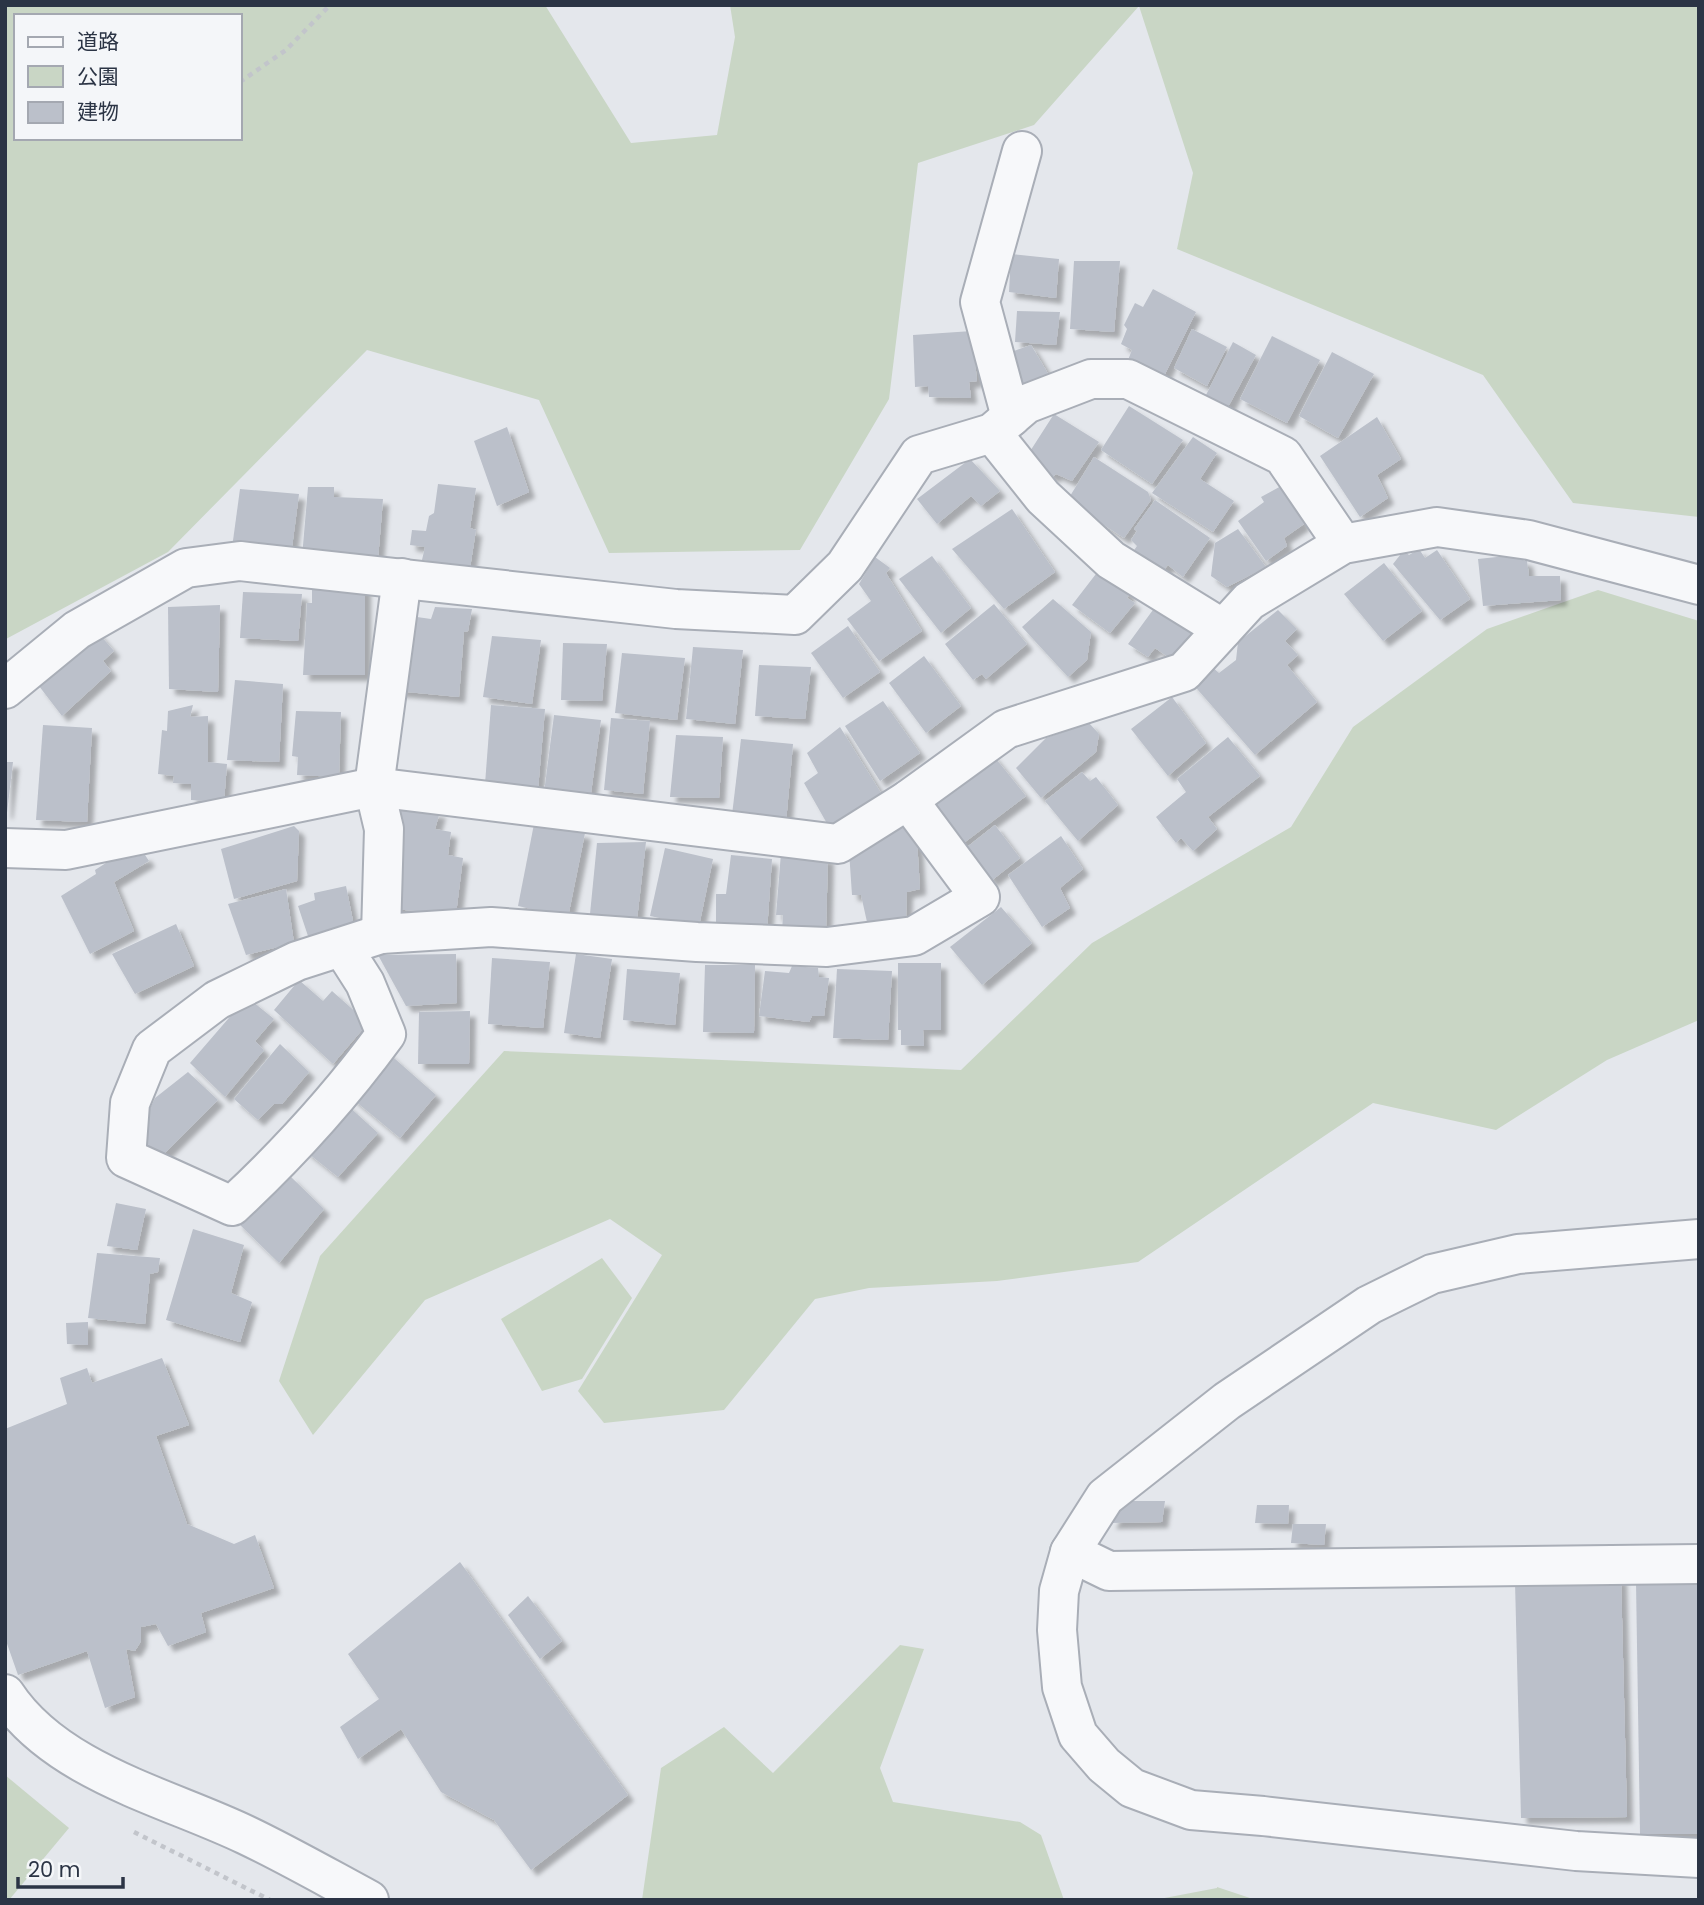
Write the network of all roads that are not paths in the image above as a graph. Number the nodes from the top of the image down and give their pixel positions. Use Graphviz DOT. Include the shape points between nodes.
graph roads {
  1 [pos="1022,151"];
  2 [pos="1001,425"];
  3 [pos="1343,544"];
  4 [pos="402,578"];
  5 [pos="1699,585"];
  6 [pos="1223,629"];
  7 [pos="5,689"];
  8 [pos="373,787"];
  9 [pos="908,800"];
  10 [pos="5,848"];
  11 [pos="382,934"];
  12 [pos="342,947"];
  13 [pos="1699,1239"];
  14 [pos="1070,1552"];
  15 [pos="1699,1564"];
  16 [pos="5,1694"];
  17 [pos="1699,1858"];
  18 [pos="369,1900"];
  1 -- 2 [label="street" via="979,302"];
  2 -- 3 [label="street" via="1026,404 1091,379 1128,379 1283,456"];
  2 -- 4 [label="street" via="919,455 845,566 795,615 676,609"];
  2 -- 6 [label="street" via="1043,497 1111,560"];
  3 -- 5 [label="street" via="1437,527 1529,540"];
  3 -- 6 [label="street" via="1250,601"];
  4 -- 7 [label="street" via="240,561 186,568 77,630"];
  4 -- 8 [label="street"];
  6 -- 9 [label="street" via="1184,672 1006,729"];
  8 -- 9 [label="street" via="838,844"];
  8 -- 10 [label="street" via="66,850"];
  8 -- 11 [label="street" via="384,830"];
  9 -- 11 [label="street" via="980,897 914,936 827,947 491,927"];
  11 -- 12 [label="street"];
  12 -- 12 [label="street" via="297,961 217,1000 152,1049 130,1103 126,1158 232,1206 281,1160 345,1089 386,1034 365,983"];
  13 -- 14 [label="street" via="1518,1254 1432,1273 1369,1305 1227,1401 1105,1497"];
  14 -- 15 [label="street" via="1109,1571"];
  14 -- 17 [label="street" via="1059,1591 1062,1687 1078,1735 1132,1788 1191,1810 1576,1851"];
  16 -- 18 [label="street" via="50,1742 109,1776 246,1835"];
}
